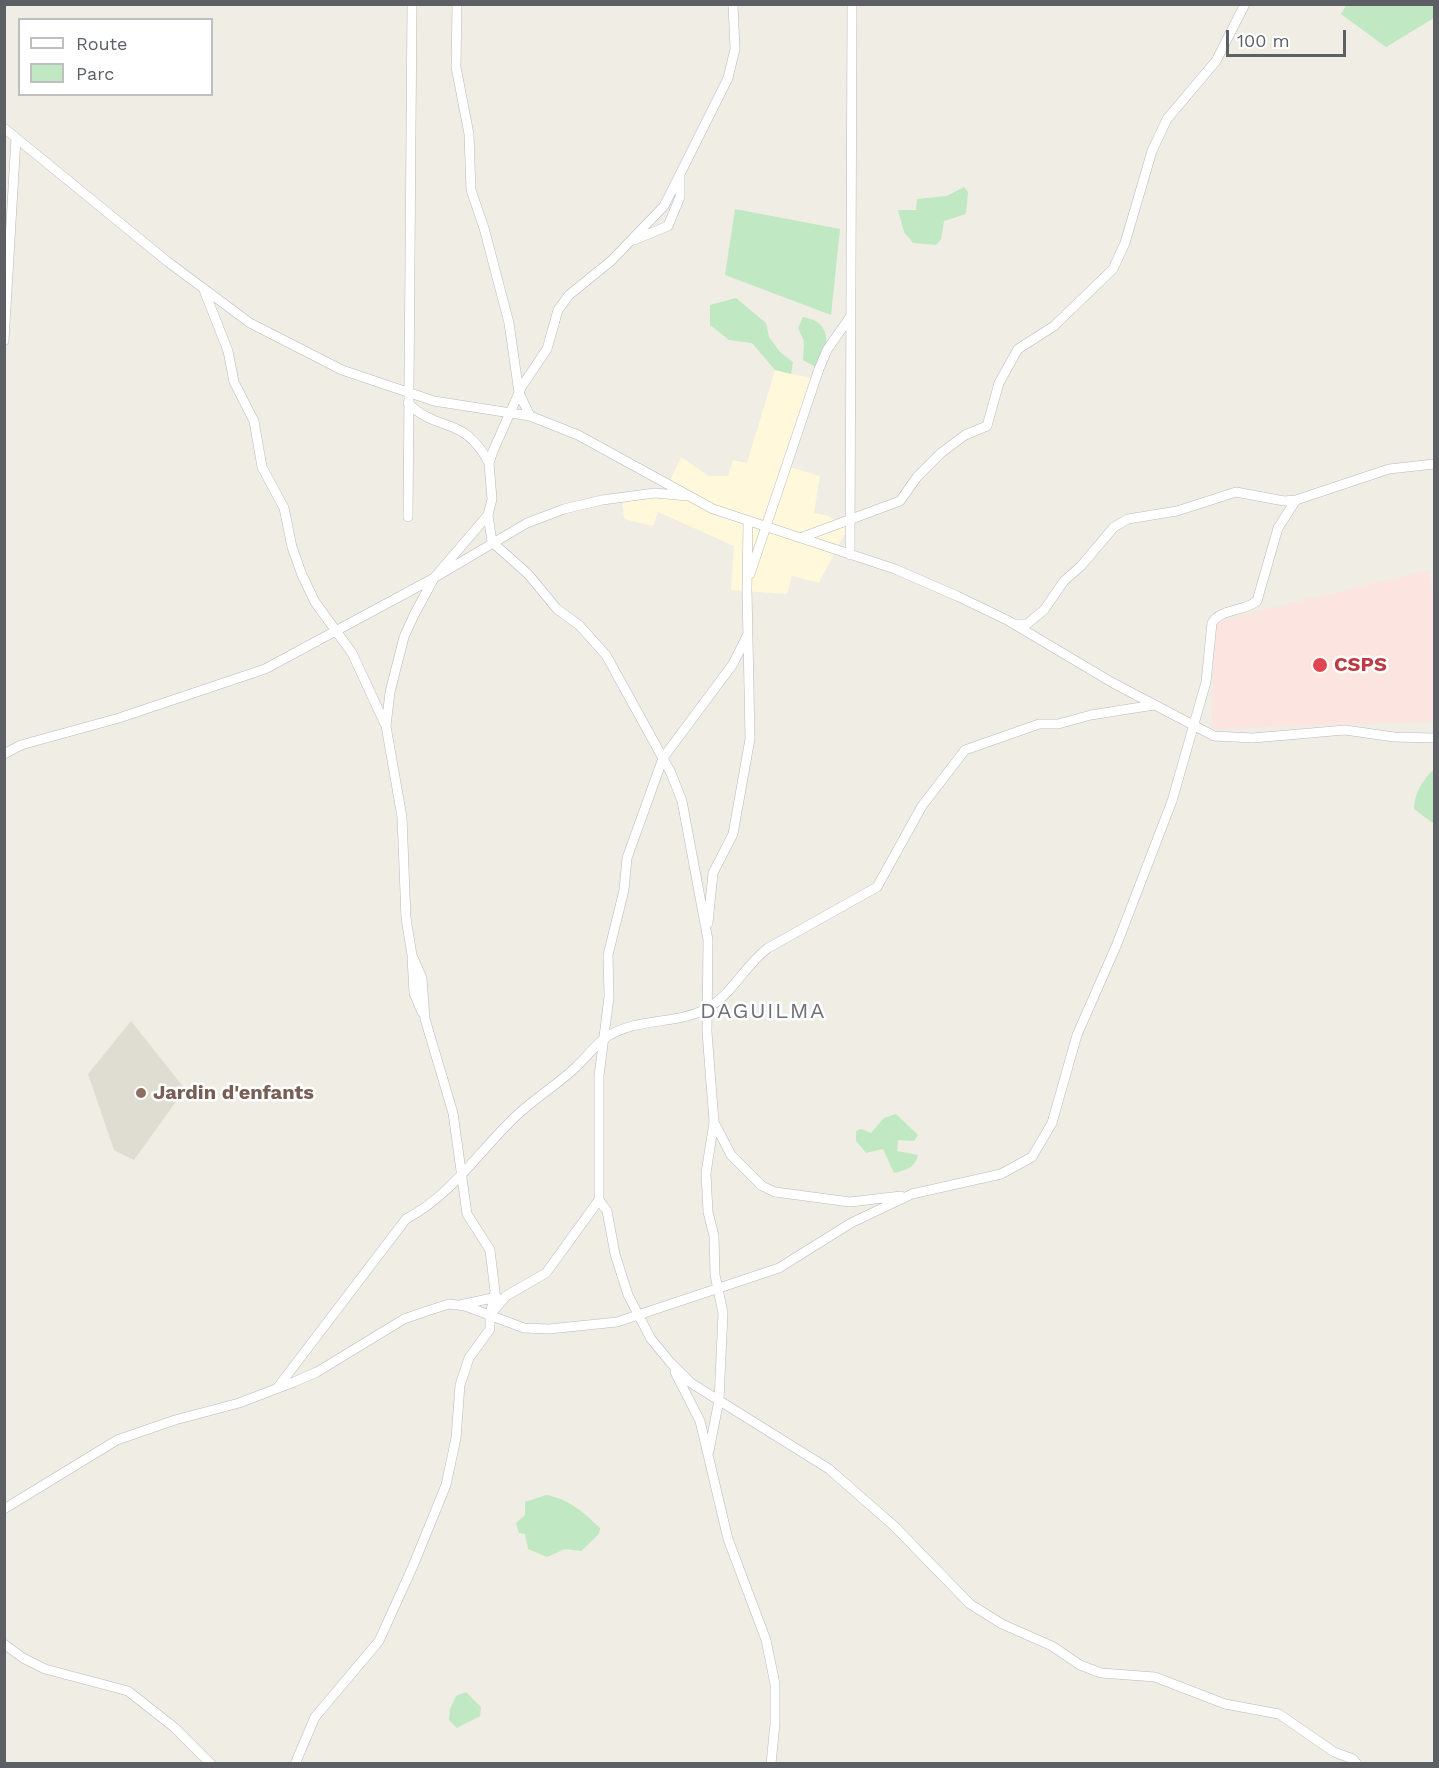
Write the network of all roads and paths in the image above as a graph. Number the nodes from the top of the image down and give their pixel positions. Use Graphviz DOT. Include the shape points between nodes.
graph roads {
  1 [pos="412,4"];
  2 [pos="457,4"];
  3 [pos="733,4"];
  4 [pos="852,4"];
  5 [pos="1245,4"];
  6 [pos="4,128"];
  7 [pos="16,138"];
  8 [pos="680,172"];
  9 [pos="632,240"];
  10 [pos="203,288"];
  11 [pos="850,316"];
  12 [pos="4,341"];
  13 [pos="391,387"];
  14 [pos="409,393"];
  15 [pos="519,393"];
  16 [pos="409,405"];
  17 [pos="510,412"];
  18 [pos="530,416"];
  19 [pos="489,463"];
  20 [pos="1434,464"];
  21 [pos="690,496"];
  22 [pos="1296,500"];
  23 [pos="488,515"];
  24 [pos="408,516"];
  25 [pos="748,521"];
  26 [pos="850,521"];
  27 [pos="767,527"];
  28 [pos="800,538"];
  29 [pos="492,542"];
  30 [pos="850,555"];
  31 [pos="434,578"];
  32 [pos="747,582"];
  33 [pos="1013,624"];
  34 [pos="335,633"];
  35 [pos="747,636"];
  36 [pos="1154,705"];
  37 [pos="386,726"];
  38 [pos="1193,727"];
  39 [pos="1434,738"];
  40 [pos="4,754"];
  41 [pos="663,758"];
  42 [pos="708,940"];
  43 [pos="707,1008"];
  44 [pos="605,1038"];
  45 [pos="714,1122"];
  46 [pos="461,1178"];
  47 [pos="912,1194"];
  48 [pos="599,1200"];
  49 [pos="717,1288"];
  50 [pos="513,1292"];
  51 [pos="494,1298"];
  52 [pos="457,1305"];
  53 [pos="637,1314"];
  54 [pos="490,1315"];
  55 [pos="670,1362"];
  56 [pos="276,1389"];
  57 [pos="719,1401"];
  58 [pos="709,1451"];
  59 [pos="4,1509"];
  60 [pos="4,1644"];
  61 [pos="211,1764"];
  62 [pos="295,1764"];
  63 [pos="771,1764"];
  64 [pos="1357,1764"];
  1 -- 14 [label="street"];
  2 -- 15 [label="street" via="456,67 470,134 471,190 509,323"];
  3 -- 8 [label="street" via="735,49 728,78"];
  4 -- 11 [label="street"];
  5 -- 26 [label="street" via="1216,61 1167,119 1152,151 1125,243 1113,269 1054,326 1018,349 999,383 987,426 965,435 941,453 900,501"];
  6 -- 7 [label="street"];
  7 -- 10 [label="street"];
  7 -- 12 [label="street"];
  8 -- 9 [label="street" via="664,206"];
  8 -- 9 [label="street" via="680,197 668,226"];
  9 -- 15 [label="street" via="569,295 558,310 547,349"];
  10 -- 13 [label="street" via="250,323 284,341 342,370"];
  10 -- 34 [label="street" via="228,351 234,382 254,421 262,467 284,508 302,575"];
  11 -- 26 [label="street"];
  11 -- 27 [label="street" via="819,369"];
  13 -- 14 [label="street"];
  13 -- 16 [label="street"];
  14 -- 16 [label="street"];
  14 -- 17 [label="street" via="434,401"];
  15 -- 17 [label="street"];
  15 -- 18 [label="street"];
  16 -- 19 [label="street" via="426,418 466,433 480,445"];
  16 -- 24 [label="street"];
  17 -- 18 [label="street"];
  17 -- 19 [label="street"];
  18 -- 21 [label="street" via="578,435"];
  19 -- 23 [label="street" via="492,499"];
  20 -- 22 [label="street" via="1389,469"];
  21 -- 25 [label="street"];
  21 -- 29 [label="street" via="655,493 602,500 527,523"];
  22 -- 33 [label="street" via="1236,492 1177,511 1128,519 1114,527 1064,581 1044,610 1027,624"];
  22 -- 38 [label="street" via="1278,528 1257,601 1218,616 1212,623 1210,658"];
  23 -- 29 [label="street"];
  23 -- 31 [label="street"];
  25 -- 27 [label="street"];
  25 -- 32 [label="street"];
  26 -- 28 [label="street"];
  26 -- 30 [label="street"];
  27 -- 28 [label="street"];
  27 -- 32 [label="street"];
  28 -- 30 [label="street"];
  29 -- 31 [label="street"];
  29 -- 41 [label="street" via="606,655"];
  30 -- 33 [label="street" via="895,568"];
  31 -- 34 [label="street"];
  31 -- 37 [label="street" via="404,637"];
  32 -- 35 [label="street"];
  33 -- 36 [label="street"];
  34 -- 37 [label="street" via="352,652"];
  34 -- 40 [label="street" via="265,669 216,687 21,745"];
  35 -- 41 [label="street" via="732,664"];
  35 -- 42 [label="street" via="750,739 733,834 713,873"];
  36 -- 38 [label="street"];
  36 -- 43 [label="street" via="1040,724 965,750 922,806 878,887 768,948"];
  37 -- 46 [label="street" via="402,818 406,918 412,955 422,978 425,1019 453,1113"];
  38 -- 39 [label="street" via="1214,736 1253,738 1345,730"];
  38 -- 47 [label="street" via="1155,851 1077,1035 1052,1123 1042,1143 1032,1157 1001,1174"];
  41 -- 42 [label="street" via="681,801"];
  41 -- 44 [label="street" via="627,858 624,890 608,955"];
  42 -- 43 [label="street"];
  43 -- 44 [label="street" via="689,1015 640,1022"];
  43 -- 45 [label="street"];
  44 -- 46 [label="street" via="514,1118"];
  44 -- 48 [label="street" via="599,1076"];
  45 -- 47 [label="street" via="731,1155 762,1186 776,1192 850,1202"];
  45 -- 49 [label="street" via="706,1173"];
  46 -- 51 [label="street" via="467,1214 490,1250"];
  46 -- 56 [label="street" via="406,1219"];
  47 -- 49 [label="street" via="851,1222 779,1268"];
  48 -- 50 [label="street" via="546,1273"];
  48 -- 53 [label="street" via="607,1211 615,1254"];
  49 -- 53 [label="street"];
  49 -- 57 [label="street" via="723,1313"];
  50 -- 51 [label="street"];
  50 -- 54 [label="street"];
  51 -- 52 [label="street"];
  51 -- 54 [label="street"];
  52 -- 54 [label="street"];
  52 -- 56 [label="street" via="449,1304 404,1320 317,1372"];
  53 -- 54 [label="street" via="617,1322 549,1329 524,1328"];
  53 -- 55 [label="street"];
  54 -- 62 [label="street" via="490,1329 469,1358 460,1385 456,1438 446,1485 413,1566 379,1641 315,1717"];
  55 -- 57 [label="street" via="691,1383"];
  55 -- 58 [label="street" via="700,1421"];
  56 -- 59 [label="street" via="117,1440"];
  57 -- 58 [label="street"];
  57 -- 64 [label="street" via="829,1469 894,1526 970,1604 1002,1624 1101,1673 1155,1677 1225,1704 1279,1714"];
  58 -- 63 [label="street" via="728,1539 766,1640 776,1684"];
  60 -- 61 [label="street" via="45,1669 128,1691 175,1728"];
}
